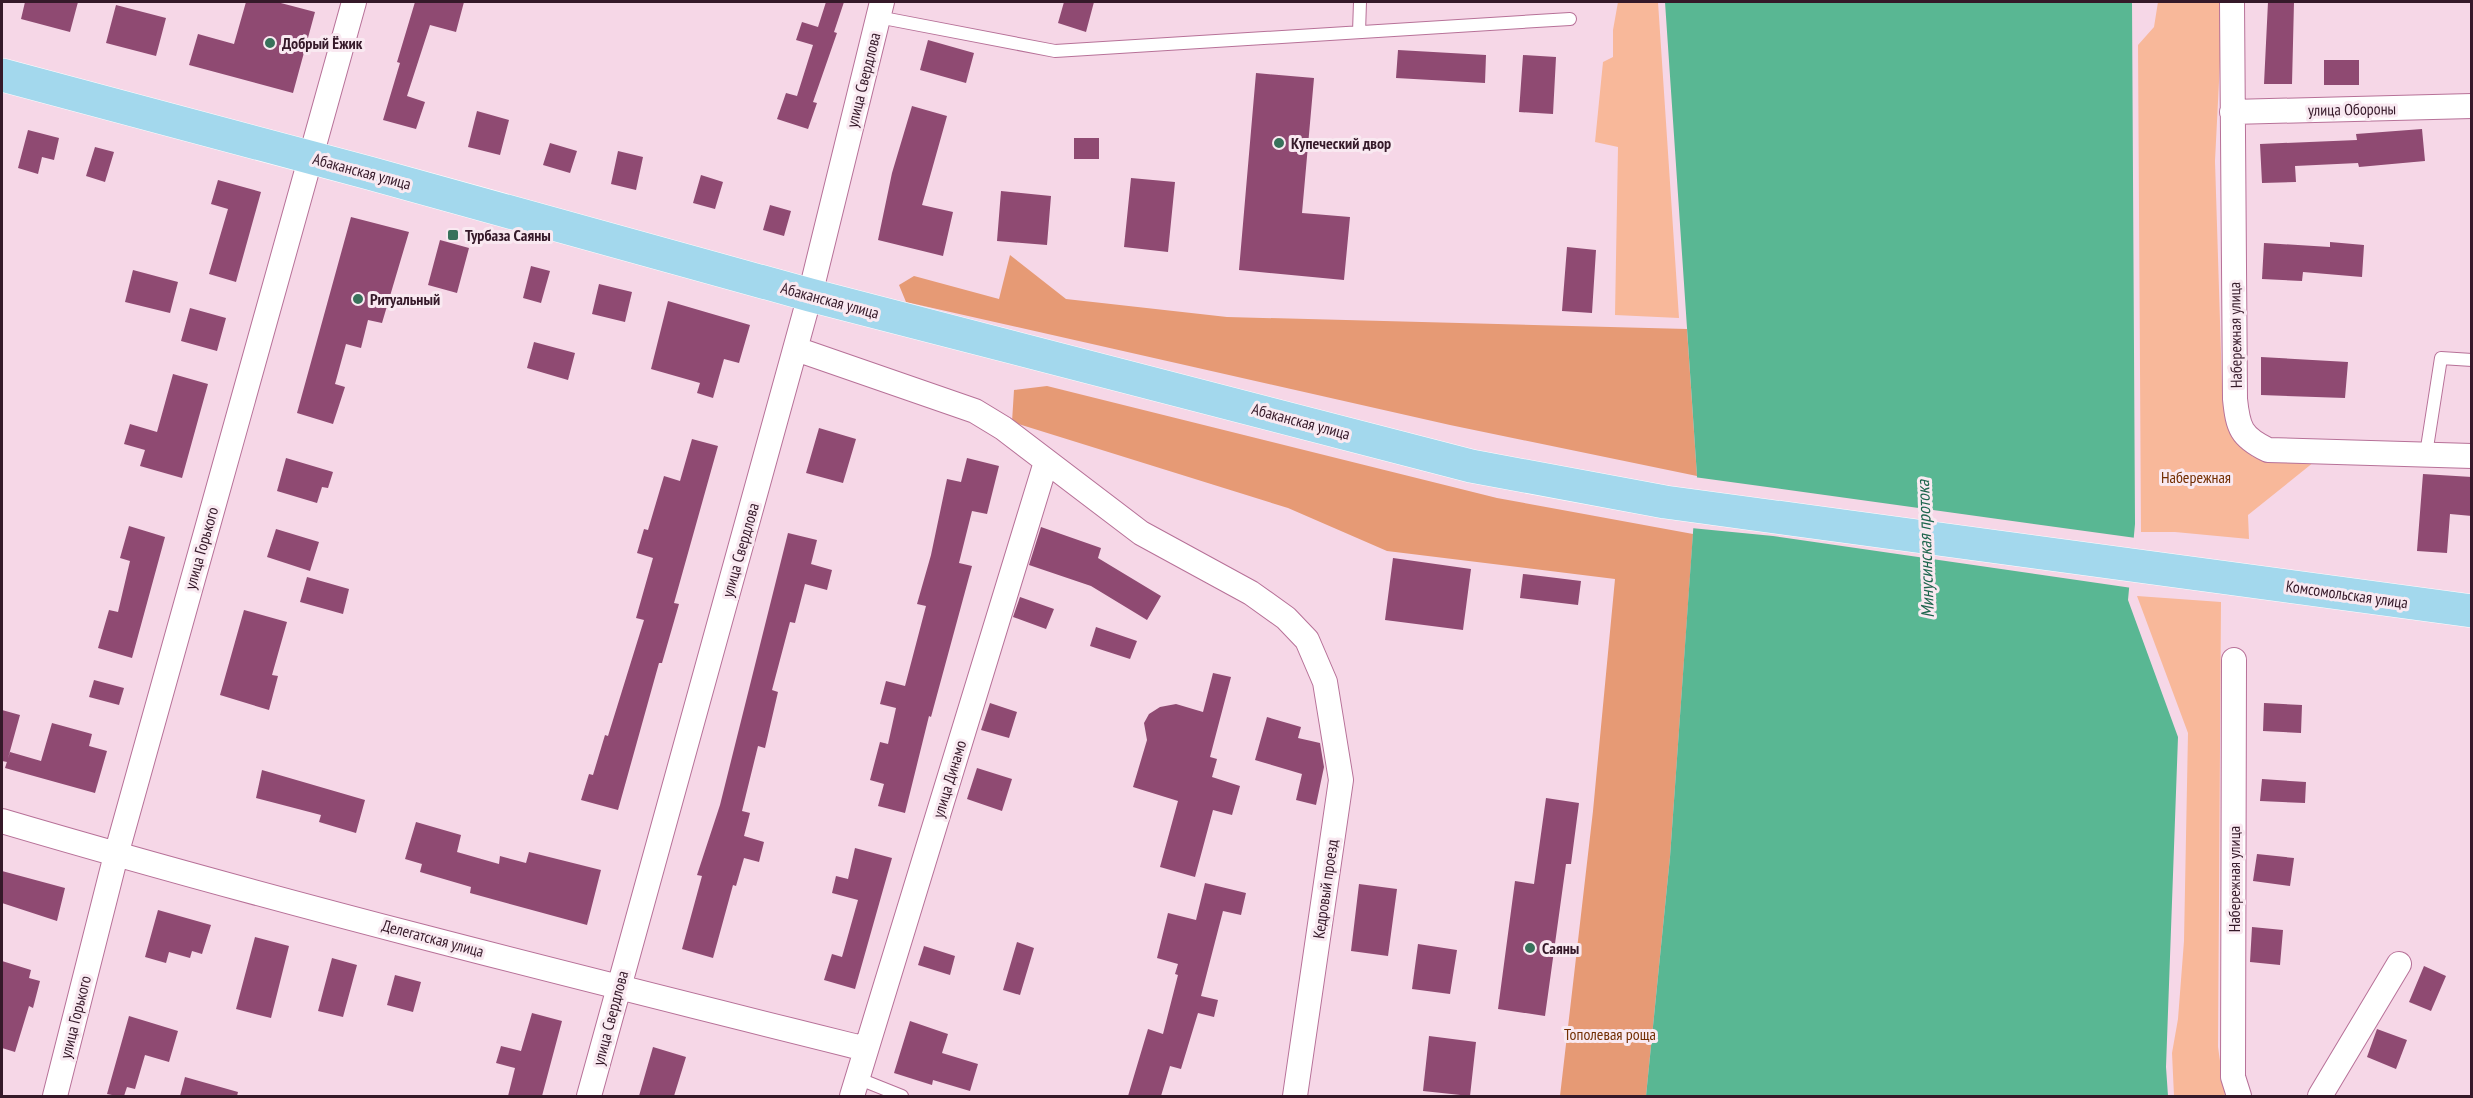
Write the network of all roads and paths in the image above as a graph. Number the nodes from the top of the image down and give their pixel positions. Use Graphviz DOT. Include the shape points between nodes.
graph roads {
  1 [pos="354,2"];
  2 [pos="1360,2"];
  3 [pos="2232,2"];
  4 [pos="880,9"];
  5 [pos="1570,20"];
  6 [pos="1359,32"];
  7 [pos="2,75"];
  8 [pos="2472,106"];
  9 [pos="2232,112"];
  10 [pos="311,157"];
  11 [pos="810,296"];
  12 [pos="796,349"];
  13 [pos="2472,360"];
  14 [pos="2426,454"];
  15 [pos="2472,456"];
  16 [pos="1046,462"];
  17 [pos="2223,578"];
  18 [pos="2472,611"];
  19 [pos="2234,660"];
  20 [pos="2,821"];
  21 [pos="116,855"];
  22 [pos="2399,964"];
  23 [pos="618,987"];
  24 [pos="866,1049"];
  25 [pos="854,1087"];
  26 [pos="55,1096"];
  27 [pos="589,1096"];
  28 [pos="902,1096"];
  29 [pos="1295,1096"];
  30 [pos="2239,1096"];
  31 [pos="2320,1096"];
  1 -- 10 [label="street, улица Горького"];
  2 -- 6 [label="lane"];
  3 -- 9 [label="street, Набережная улица"];
  4 -- 6 [label="lane" via="1056,51"];
  4 -- 11 [label="street, улица Свердлова"];
  5 -- 6 [label="lane"];
  7 -- 10 [label="main road, Абаканская улица"];
  8 -- 9 [label="street, улица Обороны"];
  9 -- 14 [label="street, Набережная улица" via="2238,426 2252,442 2268,450"];
  10 -- 11 [label="main road, Абаканская улица"];
  10 -- 21 [label="street, улица Горького"];
  11 -- 12 [label="street, улица Свердлова"];
  11 -- 17 [label="main road, Абаканская улица" via="1472,466 1665,502"];
  12 -- 16 [label="street" via="975,411"];
  12 -- 23 [label="street, улица Свердлова"];
  13 -- 14 [label="lane" via="2441,358"];
  14 -- 15 [label="street, Набережная улица"];
  16 -- 24 [label="street, улица Динамо"];
  16 -- 29 [label="street, Кедровый проезд" via="1141,533 1251,593 1286,618 1307,640 1325,682 1341,780"];
  17 -- 18 [label="main road, Комсомольская улица"];
  19 -- 30 [label="street, Набережная улица" via="2234,1077"];
  20 -- 21 [label="street, Делегатская улица"];
  21 -- 23 [label="street, Делегатская улица"];
  21 -- 26 [label="street, улица Горького"];
  22 -- 31 [label="street"];
  23 -- 24 [label="street, Делегатская улица"];
  23 -- 27 [label="street, улица Свердлова"];
  24 -- 25 [label="street, улица Динамо"];
  25 -- 28 [label="lane"];
}
